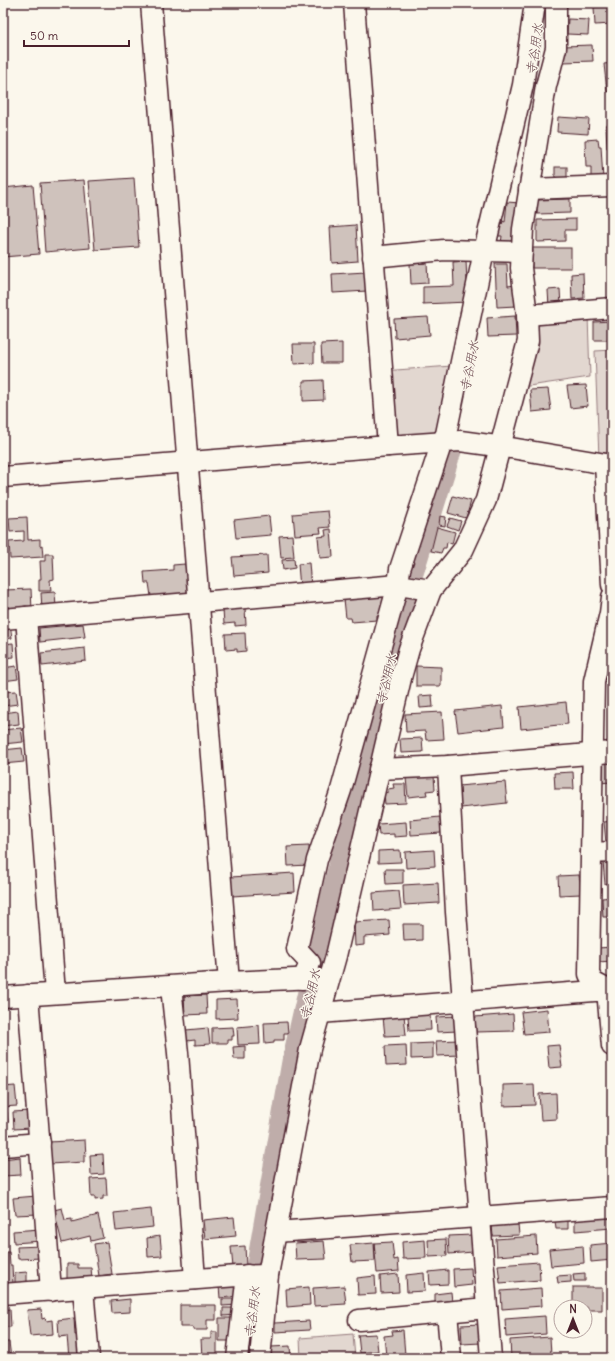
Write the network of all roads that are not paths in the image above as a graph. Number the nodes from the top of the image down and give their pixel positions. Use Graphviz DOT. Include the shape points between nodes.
graph roads {
  1 [pos="150,3"];
  2 [pos="354,3"];
  3 [pos="535,3"];
  4 [pos="556,3"];
  5 [pos="612,186"];
  6 [pos="529,190"];
  7 [pos="484,251"];
  8 [pos="522,252"];
  9 [pos="374,256"];
  10 [pos="612,308"];
  11 [pos="527,315"];
  12 [pos="442,442"];
  13 [pos="388,446"];
  14 [pos="500,446"];
  15 [pos="188,463"];
  16 [pos="608,465"];
  17 [pos="3,478"];
  18 [pos="612,585"];
  19 [pos="412,588"];
  20 [pos="612,596"];
  21 [pos="199,602"];
  22 [pos="26,617"];
  23 [pos="3,619"];
  24 [pos="612,752"];
  25 [pos="592,753"];
  26 [pos="448,766"];
  27 [pos="379,769"];
  28 [pos="612,852"];
  29 [pos="591,853"];
  30 [pos="330,977"];
  31 [pos="303,979"];
  32 [pos="229,982"];
  33 [pos="171,987"];
  34 [pos="610,991"];
  35 [pos="55,993"];
  36 [pos="28,995"];
  37 [pos="3,997"];
  38 [pos="462,1002"];
  39 [pos="320,1013"];
  40 [pos="612,1046"];
  41 [pos="40,1143"];
  42 [pos="3,1146"];
  43 [pos="612,1208"];
  44 [pos="479,1216"];
  45 [pos="276,1232"];
  46 [pos="268,1275"];
  47 [pos="246,1276"];
  48 [pos="195,1279"];
  49 [pos="83,1288"];
  50 [pos="51,1290"];
  51 [pos="3,1294"];
  52 [pos="487,1308"];
  53 [pos="447,1312"];
  54 [pos="359,1320"];
  55 [pos="88,1358"];
  56 [pos="237,1358"];
  57 [pos="260,1358"];
  58 [pos="452,1358"];
  59 [pos="491,1358"];
  1 -- 15 [label="street"];
  2 -- 9 [label="street"];
  3 -- 7 [label="street" via="523,85"];
  4 -- 6 [label="street" via="556,48 546,86"];
  5 -- 6 [label="street"];
  6 -- 8 [label="street"];
  7 -- 8 [label="street"];
  7 -- 9 [label="street" via="444,250"];
  7 -- 12 [label="street" via="446,434"];
  8 -- 11 [label="street" via="521,268"];
  9 -- 13 [label="street"];
  10 -- 11 [label="street"];
  11 -- 14 [label="street" via="528,341"];
  12 -- 13 [label="street"];
  12 -- 14 [label="street" via="460,441"];
  12 -- 19 [label="street" via="400,569"];
  13 -- 15 [label="street"];
  14 -- 16 [label="street"];
  14 -- 19 [label="street" via="486,500 462,550"];
  15 -- 17 [label="street"];
  15 -- 21 [label="street"];
  16 -- 18 [label="street"];
  19 -- 21 [label="street"];
  19 -- 27 [label="street" via="409,649"];
  19 -- 31 [label="street" via="317,860 297,949 310,962"];
  20 -- 25 [label="street" via="610,616 594,681"];
  21 -- 22 [label="street"];
  21 -- 32 [label="street"];
  22 -- 23 [label="street"];
  22 -- 35 [label="street"];
  24 -- 25 [label="street"];
  25 -- 26 [label="street"];
  25 -- 29 [label="street"];
  26 -- 27 [label="street"];
  26 -- 38 [label="street"];
  27 -- 30 [label="street"];
  28 -- 29 [label="street"];
  29 -- 34 [label="street" via="589,974 593,982"];
  30 -- 31 [label="street"];
  30 -- 39 [label="street"];
  31 -- 32 [label="street"];
  32 -- 33 [label="street"];
  33 -- 35 [label="street"];
  33 -- 48 [label="street"];
  34 -- 38 [label="street"];
  34 -- 40 [label="street"];
  35 -- 36 [label="street"];
  36 -- 37 [label="street"];
  36 -- 41 [label="street"];
  38 -- 39 [label="street"];
  38 -- 44 [label="street"];
  39 -- 45 [label="street" via="310,1049"];
  41 -- 42 [label="street"];
  41 -- 50 [label="street"];
  43 -- 44 [label="street"];
  44 -- 45 [label="street"];
  44 -- 52 [label="street"];
  45 -- 46 [label="street"];
  46 -- 47 [label="street"];
  46 -- 57 [label="street"];
  47 -- 48 [label="street"];
  47 -- 56 [label="street"];
  48 -- 49 [label="street"];
  49 -- 50 [label="street"];
  49 -- 55 [label="street"];
  50 -- 51 [label="street"];
  52 -- 53 [label="street"];
  52 -- 59 [label="street"];
  53 -- 54 [label="street"];
  53 -- 58 [label="street"];
}
